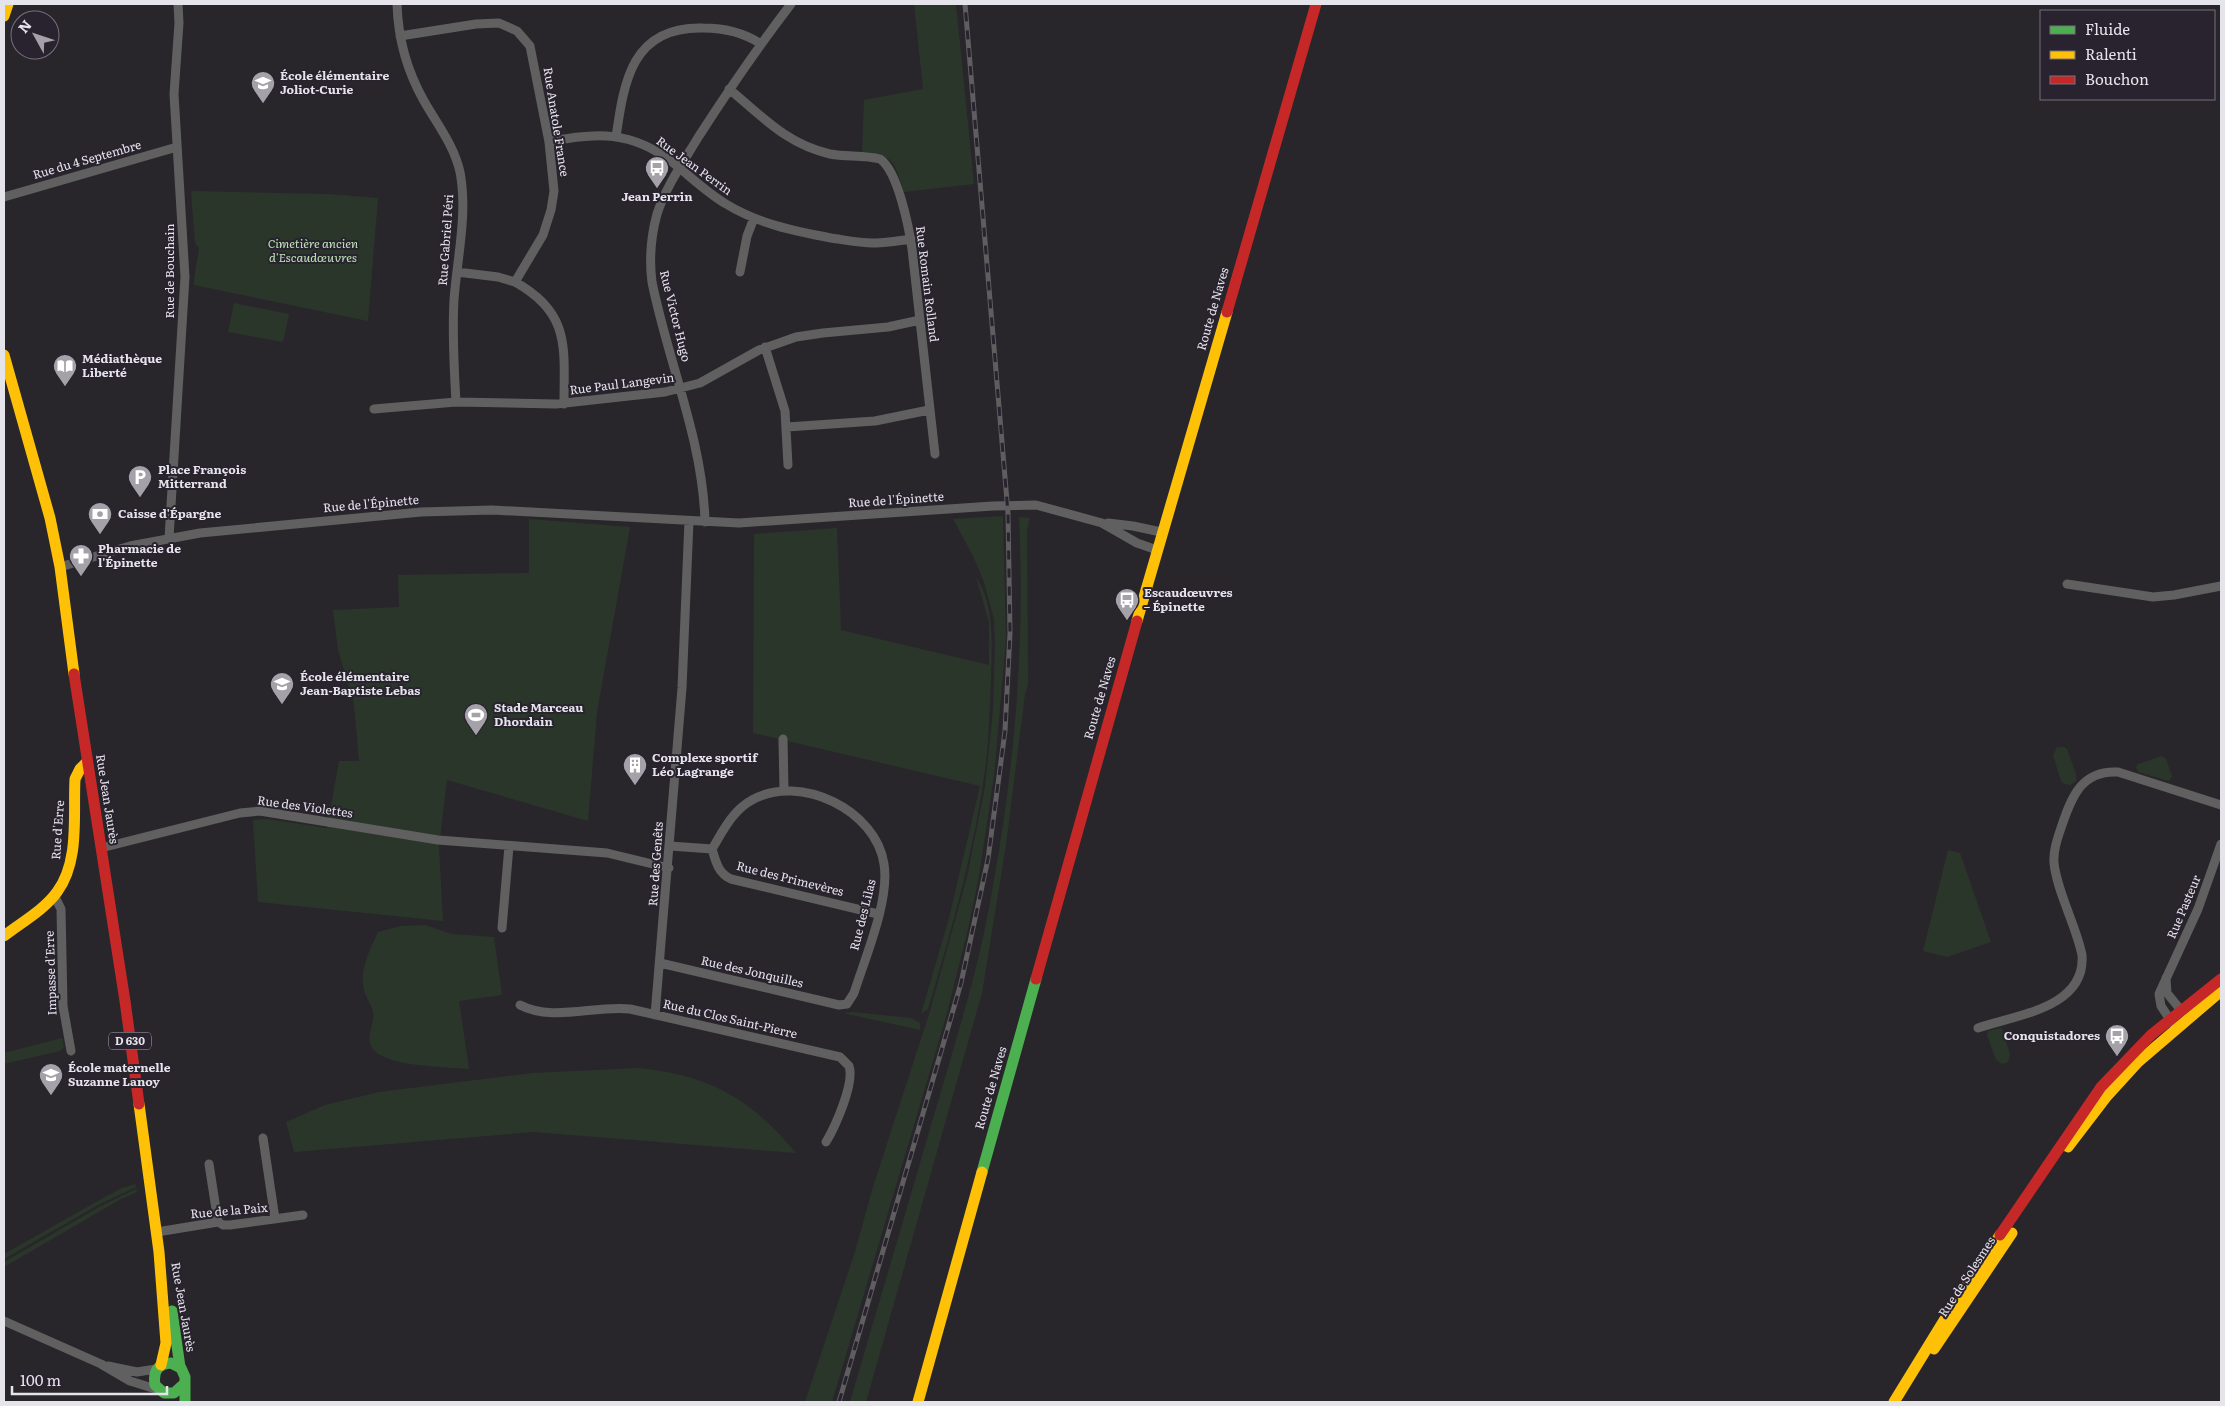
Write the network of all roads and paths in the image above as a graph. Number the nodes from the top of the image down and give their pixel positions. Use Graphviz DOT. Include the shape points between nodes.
graph roads {
  1 [pos="8,4"];
  2 [pos="178,4"];
  3 [pos="397,4"];
  4 [pos="791,4"];
  5 [pos="1316,4"];
  6 [pos="4,16"];
  7 [pos="400,36"];
  8 [pos="761,44"];
  9 [pos="729,89"];
  10 [pos="616,137"];
  11 [pos="549,142"];
  12 [pos="178,148"];
  13 [pos="680,168"];
  14 [pos="4,197"];
  15 [pos="754,218"];
  16 [pos="911,239"];
  17 [pos="457,272"];
  18 [pos="740,272"];
  19 [pos="515,282"];
  20 [pos="920,320"];
  21 [pos="764,348"];
  22 [pos="4,355"];
  23 [pos="680,389"];
  24 [pos="456,402"];
  25 [pos="564,404"];
  26 [pos="374,409"];
  27 [pos="928,410"];
  28 [pos="787,427"];
  29 [pos="935,454"];
  30 [pos="788,464"];
  31 [pos="689,521"];
  32 [pos="705,522"];
  33 [pos="1102,523"];
  34 [pos="1162,532"];
  35 [pos="169,538"];
  36 [pos="1156,550"];
  37 [pos="60,567"];
  38 [pos="2067,584"];
  39 [pos="2221,586"];
  40 [pos="783,739"];
  41 [pos="87,762"];
  42 [pos="784,790"];
  43 [pos="2221,805"];
  44 [pos="2221,844"];
  45 [pos="508,846"];
  46 [pos="670,846"];
  47 [pos="101,848"];
  48 [pos="712,849"];
  49 [pos="668,868"];
  50 [pos="54,895"];
  51 [pos="878,914"];
  52 [pos="502,928"];
  53 [pos="4,936"];
  54 [pos="660,963"];
  55 [pos="2166,978"];
  56 [pos="2221,979"];
  57 [pos="2221,991"];
  58 [pos="520,1005"];
  59 [pos="839,1005"];
  60 [pos="2184,1014"];
  61 [pos="655,1015"];
  62 [pos="2173,1023"];
  63 [pos="1978,1028"];
  64 [pos="71,1051"];
  65 [pos="263,1138"];
  66 [pos="826,1142"];
  67 [pos="209,1164"];
  68 [pos="303,1215"];
  69 [pos="275,1219"];
  70 [pos="218,1222"];
  71 [pos="157,1232"];
  72 [pos="159,1252"];
  73 [pos="4,1321"];
  74 [pos="101,1364"];
  75 [pos="159,1367"];
  76 [pos="180,1367"];
  77 [pos="184,1384"];
  78 [pos="166,1395"];
  79 [pos="185,1402"];
  80 [pos="918,1402"];
  81 [pos="1894,1402"];
  1 -- 6 [label="main road"];
  2 -- 12 [label="street, Rue de Bouchain" via="174,94"];
  3 -- 7 [label="street, Rue Gabriel Péri"];
  4 -- 8 [label="street, Rue Victor Hugo"];
  5 -- 34 [label="main road, Route de Naves"];
  7 -- 11 [label="street, Rue Anatole France" via="483,23 506,24 518,30 532,52"];
  7 -- 17 [label="street, Rue Gabriel Péri" via="414,82 450,145 459,171 462,207"];
  8 -- 9 [label="street, Rue Victor Hugo"];
  8 -- 10 [label="street" via="738,32 702,28 675,30 653,40 637,57 627,76"];
  9 -- 13 [label="street, Rue Victor Hugo"];
  9 -- 16 [label="street, Rue Romain Rolland" via="773,128 806,146 838,155 876,158 887,165"];
  10 -- 11 [label="street, Rue Jean Perrin" via="585,135"];
  10 -- 13 [label="street, Rue Jean Perrin" via="651,149"];
  11 -- 19 [label="street, Rue Anatole France" via="554,182 551,210 543,235"];
  12 -- 14 [label="street, Rue du 4 Septembre"];
  12 -- 35 [label="street, Rue de Bouchain" via="185,277"];
  13 -- 15 [label="street, Rue Jean Perrin" via="718,199"];
  13 -- 23 [label="street, Rue Victor Hugo" via="658,213 650,259 655,297"];
  15 -- 16 [label="street, Rue Jean Perrin" via="781,228 861,243"];
  15 -- 18 [label="street"];
  16 -- 20 [label="street, Rue Romain Rolland"];
  17 -- 19 [label="street"];
  17 -- 24 [label="street, Rue Gabriel Péri" via="453,331"];
  19 -- 25 [label="street" via="542,301 560,327 564,350"];
  20 -- 21 [label="street, Rue Paul Langevin" via="888,327 805,335"];
  20 -- 27 [label="street, Rue Romain Rolland"];
  21 -- 23 [label="street, Rue Paul Langevin" via="707,379"];
  21 -- 28 [label="street" via="781,395"];
  22 -- 37 [label="main road, Rue Jean Jaurès / D 630" via="50,518"];
  23 -- 25 [label="street, Rue Paul Langevin"];
  23 -- 32 [label="street, Rue Victor Hugo" via="694,448"];
  24 -- 25 [label="street, Rue Paul Langevin"];
  24 -- 26 [label="street, Rue Paul Langevin"];
  27 -- 28 [label="street" via="875,421"];
  27 -- 29 [label="street, Rue Romain Rolland"];
  28 -- 30 [label="street"];
  31 -- 32 [label="street, Rue de l'Épinette"];
  31 -- 35 [label="street, Rue de l'Épinette" via="522,510 432,511"];
  31 -- 46 [label="street, Rue des Genêts" via="683,682"];
  32 -- 33 [label="street, Rue de l'Épinette" via="750,523 1020,505 1048,508"];
  33 -- 34 [label="street, Rue de l'Épinette"];
  33 -- 36 [label="street, Rue de l'Épinette"];
  34 -- 36 [label="main road, Route de Naves"];
  35 -- 37 [label="street, Rue de l'Épinette"];
  36 -- 80 [label="main road, Route de Naves"];
  37 -- 41 [label="main road, Rue Jean Jaurès / D 630"];
  38 -- 39 [label="street" via="2160,597"];
  40 -- 42 [label="street"];
  41 -- 47 [label="main road, Rue Jean Jaurès / D 630"];
  41 -- 50 [label="main road, Rue d'Erre" via="75,779 69,866 62,886"];
  42 -- 48 [label="street, Rue des Lilas" via="759,796 741,807"];
  42 -- 51 [label="street, Rue des Lilas" via="814,795 836,804 856,816 870,831 881,853 885,874"];
  43 -- 63 [label="street" via="2118,772 2100,774 2085,782 2070,802 2054,855 2056,873 2080,948 2082,968 2077,981 2069,993 2057,1001"];
  44 -- 55 [label="street, Rue Pasteur" via="2198,910"];
  45 -- 47 [label="street, Rue des Violettes" via="438,840 253,812"];
  45 -- 49 [label="street, Rue des Violettes" via="607,853"];
  45 -- 52 [label="street"];
  46 -- 48 [label="street"];
  46 -- 49 [label="street, Rue des Genêts"];
  47 -- 71 [label="main road, Rue Jean Jaurès / D 630"];
  48 -- 51 [label="street, Rue des Primevères" via="718,868 731,878"];
  49 -- 54 [label="street, Rue des Genêts"];
  50 -- 53 [label="main road, Rue d'Erre"];
  50 -- 64 [label="street, Impasse d'Erre" via="62,909 63,1006"];
  51 -- 59 [label="street, Rue des Lilas" via="854,993 846,1004"];
  54 -- 59 [label="street, Rue des Jonquilles"];
  54 -- 61 [label="street, Rue des Genêts"];
  55 -- 60 [label="street" via="2167,994"];
  55 -- 62 [label="street, Rue Pasteur" via="2159,998"];
  56 -- 60 [label="main road"];
  57 -- 60 [label="main road"];
  58 -- 61 [label="street, Rue du Clos Saint-Pierre" via="538,1012 616,1008"];
  60 -- 62 [label="main road, Rue de Solesmes"];
  61 -- 66 [label="street, Rue du Clos Saint-Pierre" via="844,1059 850,1074 840,1118"];
  62 -- 81 [label="main road, Rue de Solesmes" via="2142,1044 2087,1105 2053,1162 1933,1337"];
  65 -- 69 [label="street"];
  67 -- 70 [label="street"];
  68 -- 69 [label="street, Rue de la Paix"];
  69 -- 70 [label="street, Rue de la Paix" via="226,1226"];
  70 -- 71 [label="street, Rue de la Paix"];
  71 -- 72 [label="main road, Rue Jean Jaurès / D 630"];
  72 -- 75 [label="main road, Rue Jean Jaurès / D 630" via="166,1343"];
  72 -- 76 [label="main road, Rue Jean Jaurès / D 630" via="169,1292"];
  73 -- 74 [label="street"];
  74 -- 75 [label="street" via="137,1372"];
  74 -- 78 [label="street" via="124,1378"];
  75 -- 76 [label="main road" via="171,1363"];
  75 -- 78 [label="main road" via="154,1380"];
  76 -- 77 [label="main road"];
  77 -- 78 [label="main road" via="177,1392"];
  77 -- 79 [label="main road"];
}
